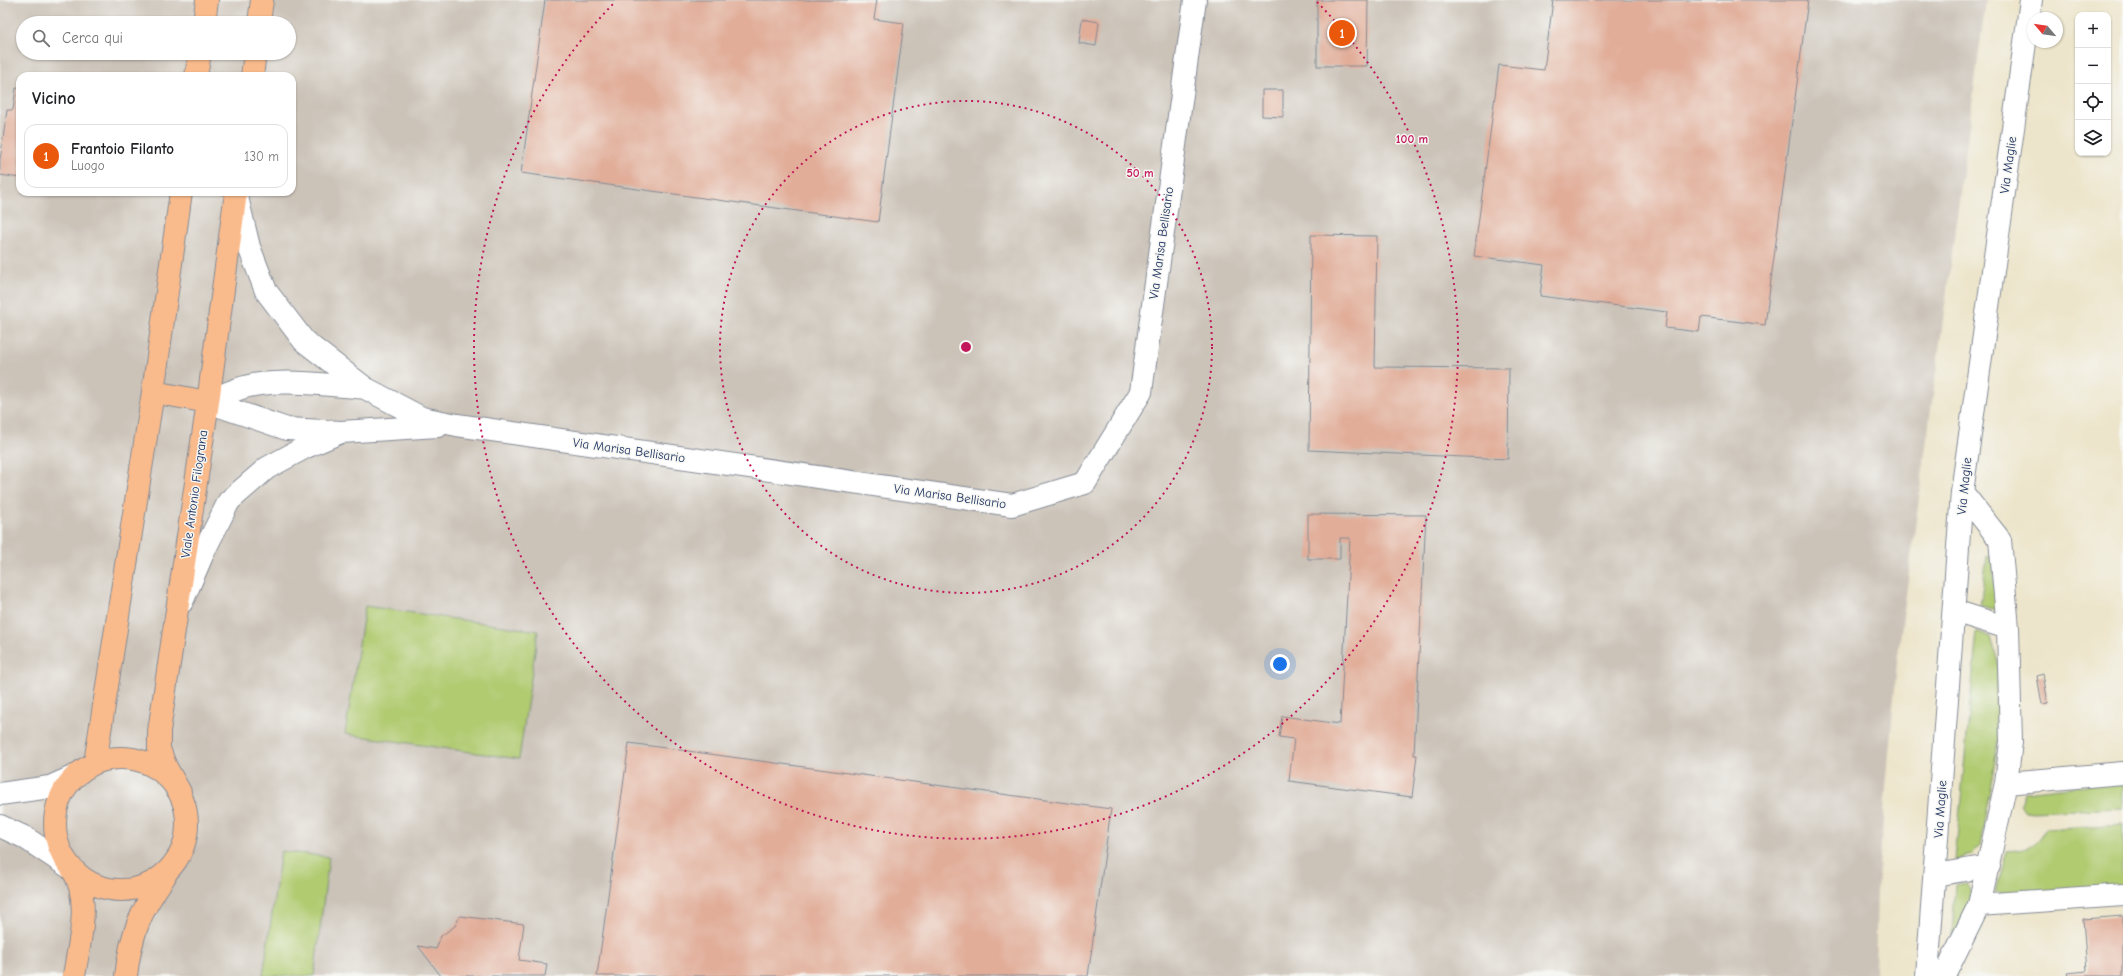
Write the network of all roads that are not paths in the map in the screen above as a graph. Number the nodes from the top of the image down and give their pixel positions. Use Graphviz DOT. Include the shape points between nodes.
graph roads {
  1 [pos="207,0"];
  2 [pos="262,0"];
  3 [pos="1195,0"];
  4 [pos="2031,0"];
  5 [pos="205,16"];
  6 [pos="260,16"];
  7 [pos="199,60"];
  8 [pos="254,60"];
  9 [pos="197,72"];
  10 [pos="253,72"];
  11 [pos="180,196"];
  12 [pos="235,196"];
  13 [pos="237,196"];
  14 [pos="365,388"];
  15 [pos="153,392"];
  16 [pos="208,402"];
  17 [pos="458,425"];
  18 [pos="341,432"];
  19 [pos="1962,492"];
  20 [pos="1954,611"];
  21 [pos="177,615"];
  22 [pos="2008,628"];
  23 [pos="95,763"];
  24 [pos="2123,773"];
  25 [pos="77,775"];
  26 [pos="2006,783"];
  27 [pos="180,792"];
  28 [pos="0,794"];
  29 [pos="0,826"];
  30 [pos="1989,866"];
  31 [pos="72,869"];
  32 [pos="169,871"];
  33 [pos="1935,875"];
  34 [pos="2123,895"];
  35 [pos="1979,905"];
  36 [pos="74,976"];
  37 [pos="126,976"];
  38 [pos="1927,976"];
  39 [pos="1944,976"];
  1 -- 5 [label="main road"];
  2 -- 6 [label="main road"];
  3 -- 17 [label="street, Via Marisa Bellisario" via="1141,392 1085,483 1012,505"];
  4 -- 19 [label="street, Via Maglie"];
  7 -- 9 [label="main road"];
  8 -- 10 [label="main road"];
  11 -- 15 [label="main road"];
  12 -- 16 [label="main road, Viale Antonio Filograna"];
  13 -- 14 [label="street, Via Marisa Bellisario" via="249,247 266,291 304,341"];
  14 -- 16 [label="street, Via Marisa Bellisario" via="320,384 260,384 227,393"];
  14 -- 17 [label="street, Via Marisa Bellisario" via="422,418"];
  15 -- 16 [label="main road"];
  15 -- 23 [label="main road"];
  16 -- 18 [label="street, Via Marisa Bellisario" via="287,429"];
  16 -- 21 [label="main road, Viale Antonio Filograna"];
  17 -- 18 [label="street, Via Marisa Bellisario"];
  18 -- 21 [label="street, Via Marisa Bellisario" via="304,448 268,468 229,501"];
  19 -- 20 [label="street, Via Maglie"];
  19 -- 22 [label="street" via="2000,540"];
  20 -- 22 [label="street"];
  20 -- 33 [label="street, Via Maglie"];
  21 -- 27 [label="main road, Viale Antonio Filograna" via="159,731 159,749"];
  22 -- 26 [label="street" via="2011,742"];
  23 -- 25 [label="main road"];
  23 -- 27 [label="main road" via="114,758 127,758 152,765 168,776"];
  24 -- 26 [label="street"];
  25 -- 28 [label="street" via="50,787"];
  25 -- 31 [label="main road" via="64,791 56,810 55,831 60,852"];
  26 -- 30 [label="street"];
  27 -- 32 [label="main road" via="187,812 188,833 181,853"];
  29 -- 31 [label="street" via="24,837"];
  30 -- 33 [label="street"];
  30 -- 35 [label="street"];
  31 -- 32 [label="main road" via="89,883 109,890 131,890 152,884"];
  31 -- 36 [label="main road" via="79,880 82,901"];
  32 -- 37 [label="main road" via="153,892 136,926 130,944"];
  33 -- 38 [label="street, Via Maglie"];
  34 -- 35 [label="street"];
  35 -- 39 [label="street"];
}
